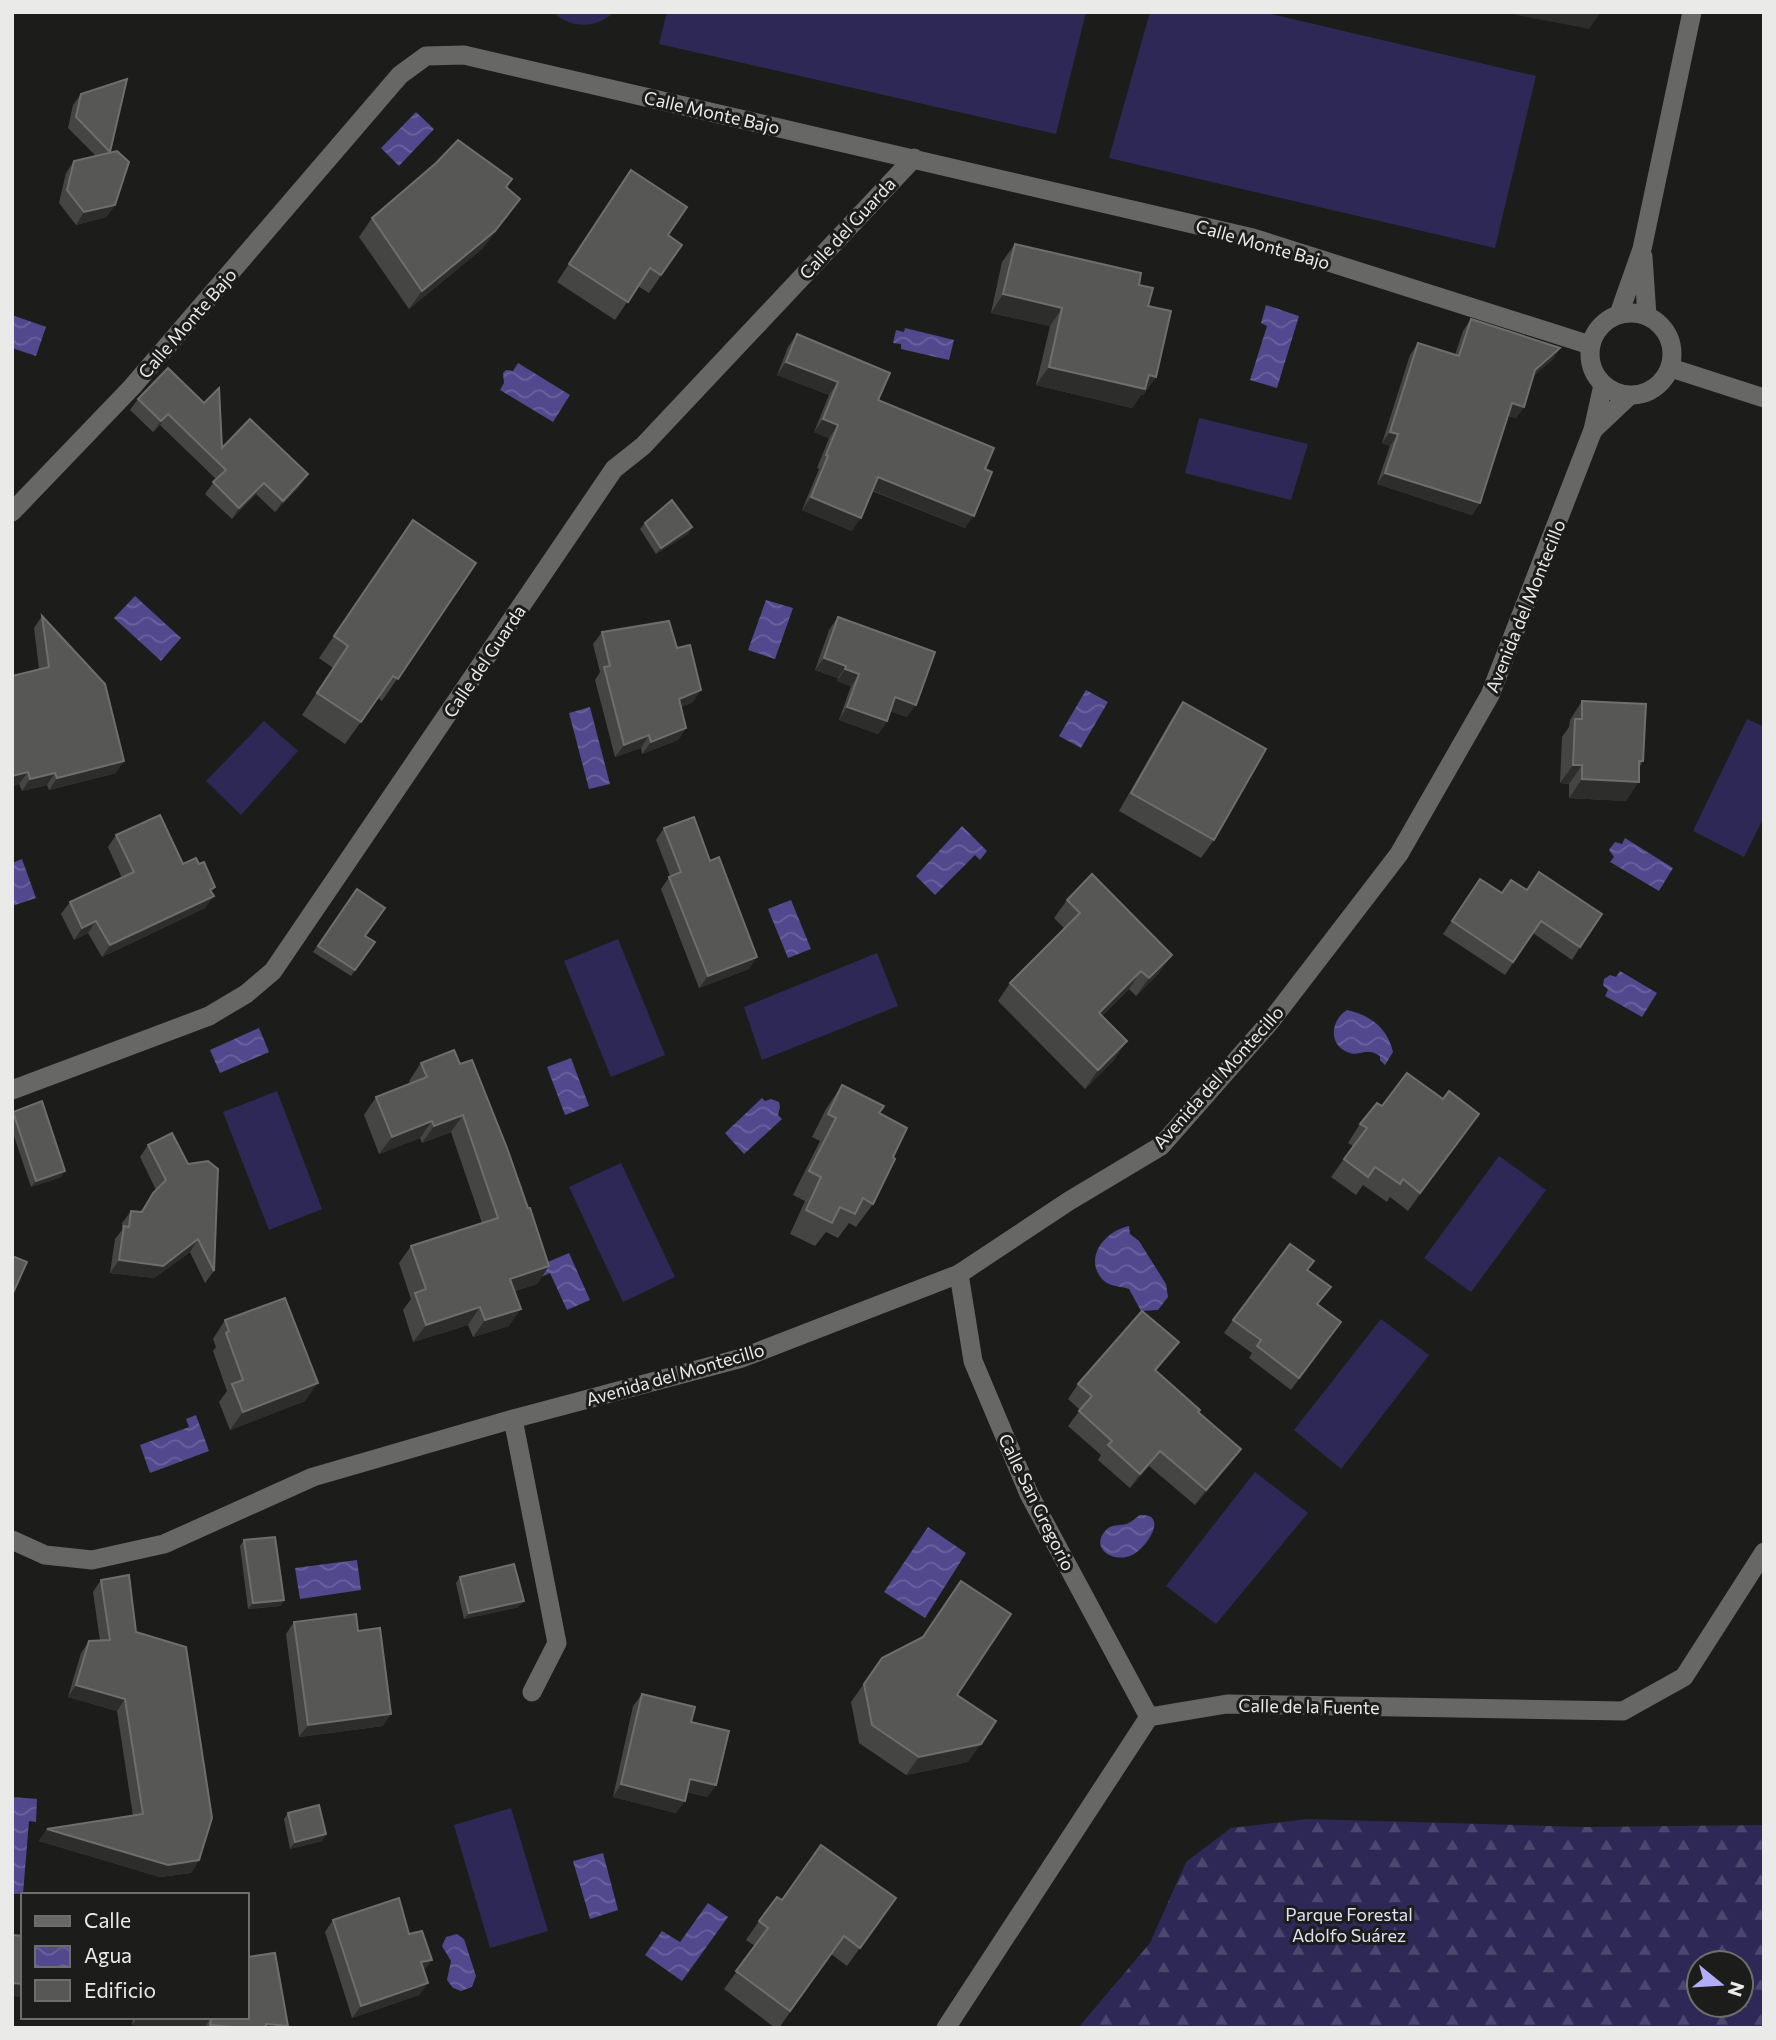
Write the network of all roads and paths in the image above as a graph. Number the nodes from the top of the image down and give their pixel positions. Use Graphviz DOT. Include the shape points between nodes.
graph roads {
  1 [pos="1692,12"];
  2 [pos="914,158"];
  3 [pos="1642,249"];
  4 [pos="1619,314"];
  5 [pos="1647,316"];
  6 [pos="1590,345"];
  7 [pos="1671,368"];
  8 [pos="1602,385"];
  9 [pos="1629,396"];
  10 [pos="1764,398"];
  11 [pos="1593,430"];
  12 [pos="12,512"];
  13 [pos="12,1090"];
  14 [pos="959,1274"];
  15 [pos="513,1419"];
  16 [pos="12,1540"];
  17 [pos="1764,1552"];
  18 [pos="533,1692"];
  19 [pos="1149,1717"];
  20 [pos="946,2028"];
  1 -- 3 [label="street"];
  2 -- 6 [label="street, Calle Monte Bajo" via="1253,238"];
  2 -- 12 [label="street, Calle Monte Bajo" via="464,55 426,56 400,75 132,387"];
  2 -- 13 [label="street, Calle del Guarda" via="643,446 614,469 273,971 209,1016"];
  3 -- 4 [label="street"];
  3 -- 5 [label="street"];
  4 -- 5 [label="street"];
  4 -- 6 [label="street" via="1606,321"];
  5 -- 7 [label="street" via="1668,334"];
  6 -- 8 [label="street" via="1590,360"];
  7 -- 9 [label="street" via="1657,387"];
  7 -- 10 [label="street"];
  8 -- 9 [label="street"];
  8 -- 11 [label="street, Avenida del Montecillo"];
  9 -- 11 [label="street, Avenida del Montecillo"];
  11 -- 14 [label="street, Avenida del Montecillo" via="1490,695 1399,854 1270,1022 1161,1146"];
  14 -- 15 [label="street, Avenida del Montecillo" via="742,1358"];
  14 -- 19 [label="street, Calle San Gregorio" via="973,1361 1024,1482"];
  15 -- 16 [label="street, Avenida del Montecillo" via="313,1477 164,1544 92,1560 45,1555"];
  15 -- 18 [label="street" via="556,1643"];
  17 -- 19 [label="street, Calle de la Fuente" via="1684,1676 1623,1711 1227,1704"];
  19 -- 20 [label="street"];
}
